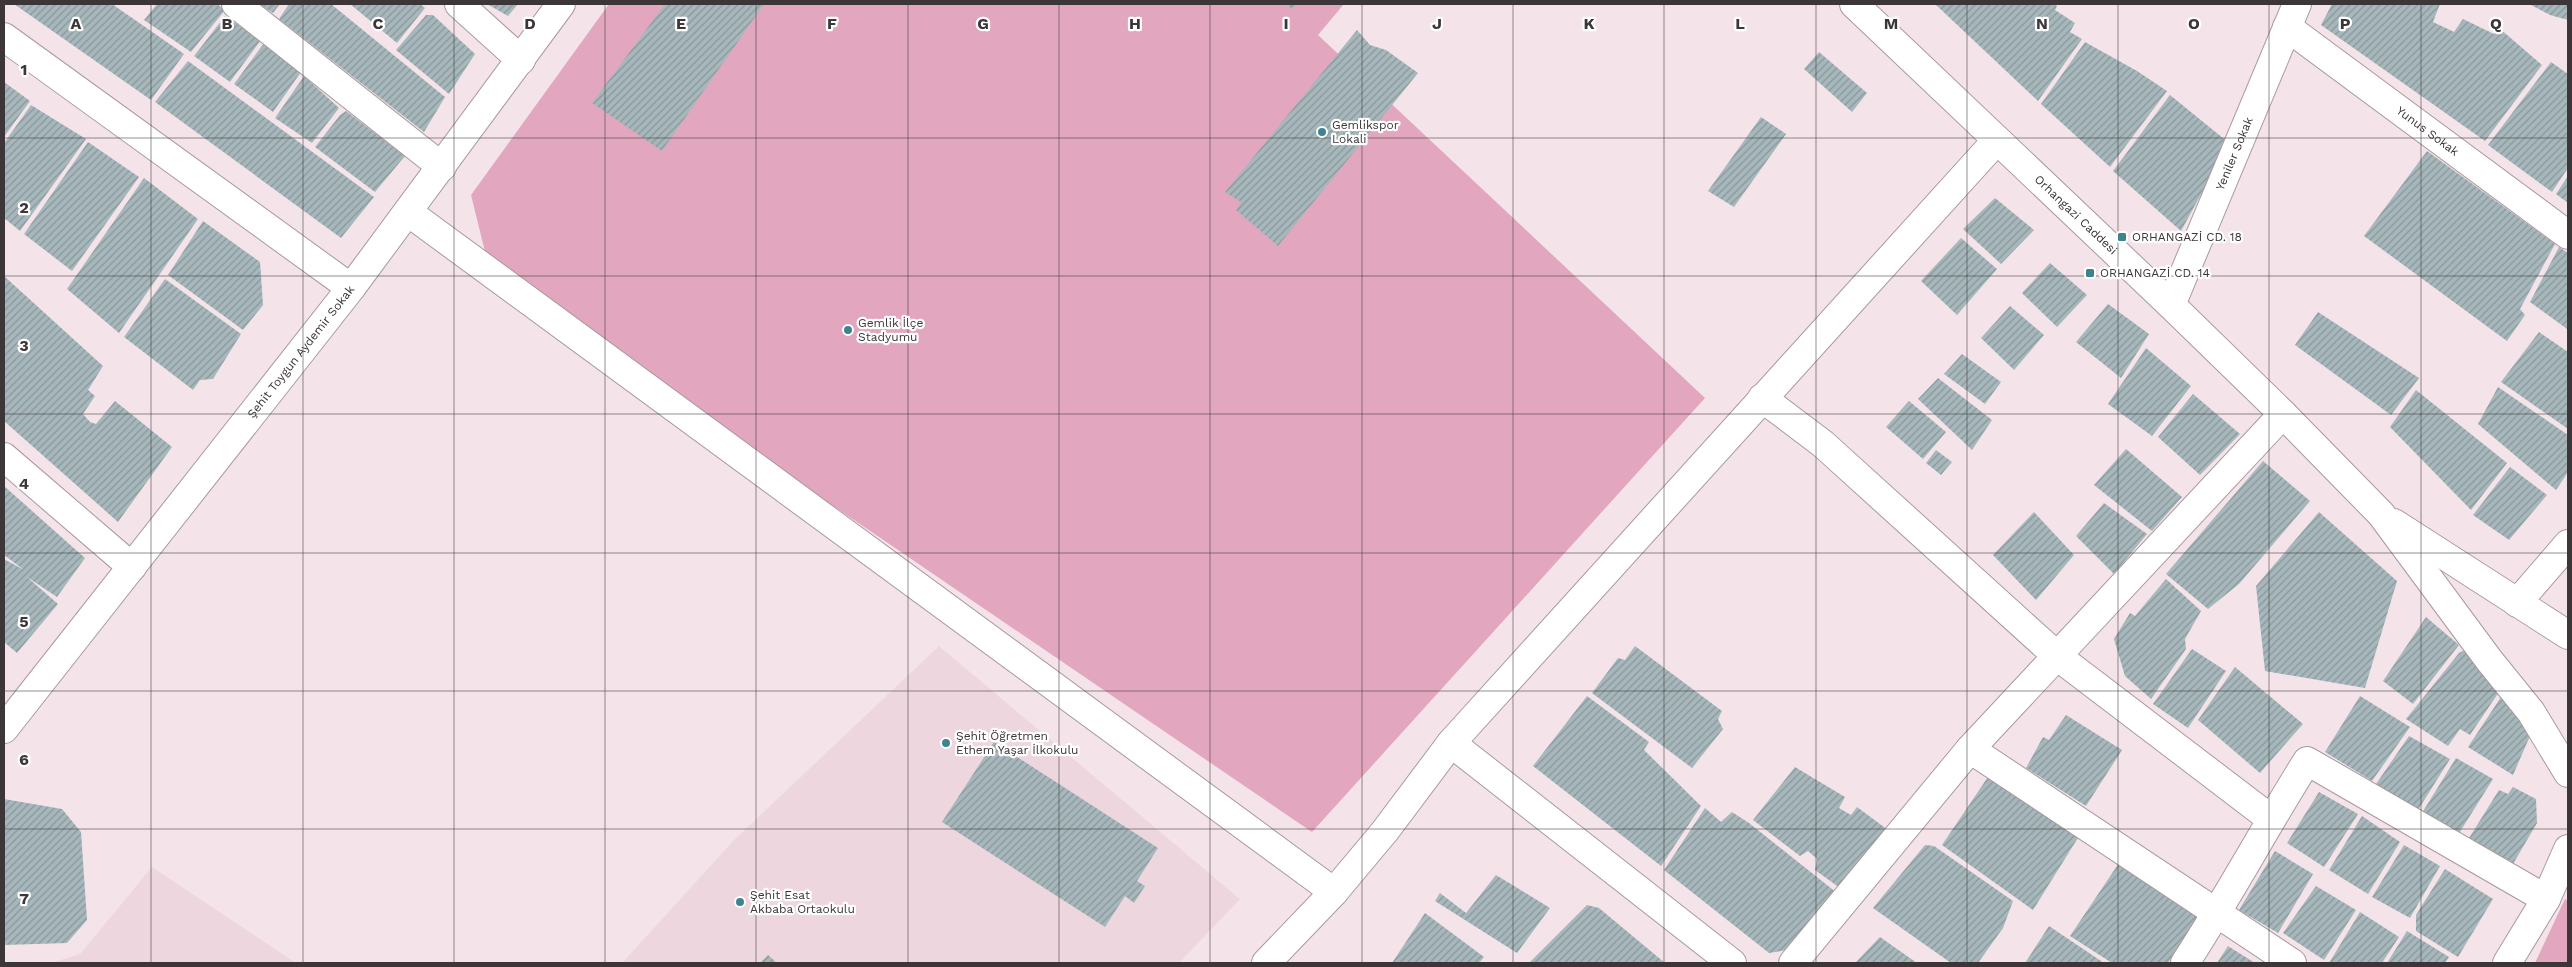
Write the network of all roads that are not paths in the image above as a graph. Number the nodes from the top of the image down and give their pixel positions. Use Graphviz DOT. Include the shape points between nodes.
graph roads {
  1 [pos="236,4"];
  2 [pos="459,4"];
  3 [pos="561,4"];
  4 [pos="1854,4"];
  5 [pos="2292,16"];
  6 [pos="4,37"];
  7 [pos="521,60"];
  8 [pos="1997,140"];
  9 [pos="442,167"];
  10 [pos="408,212"];
  11 [pos="2568,235"];
  12 [pos="351,288"];
  13 [pos="2170,305"];
  14 [pos="1762,398"];
  15 [pos="2283,414"];
  16 [pos="4,458"];
  17 [pos="2381,514"];
  18 [pos="2568,544"];
  19 [pos="132,567"];
  20 [pos="2517,603"];
  21 [pos="2568,635"];
  22 [pos="2057,656"];
  23 [pos="4,730"];
  24 [pos="1451,743"];
  25 [pos="1970,749"];
  26 [pos="2568,773"];
  27 [pos="2271,819"];
  28 [pos="2568,849"];
  29 [pos="2557,888"];
  30 [pos="1334,892"];
  31 [pos="2217,914"];
  32 [pos="1266,963"];
  33 [pos="1732,963"];
  34 [pos="1794,963"];
  35 [pos="2185,963"];
  36 [pos="2292,963"];
  37 [pos="2507,963"];
  1 -- 9 [label="street"];
  2 -- 7 [label="street"];
  3 -- 7 [label="street"];
  4 -- 8 [label="street, Orhangazi Caddesi"];
  5 -- 11 [label="street, Yunus Sokak"];
  5 -- 13 [label="street, Yeniler Sokak"];
  6 -- 12 [label="street, Şehit Toygun Aydemir Sokak"];
  7 -- 9 [label="street"];
  8 -- 13 [label="street, Orhangazi Caddesi"];
  8 -- 14 [label="street"];
  9 -- 10 [label="street"];
  10 -- 12 [label="street"];
  10 -- 30 [label="street"];
  12 -- 19 [label="street, Şehit Toygun Aydemir Sokak"];
  13 -- 15 [label="street, Orhangazi Caddesi"];
  14 -- 22 [label="street" via="1823,444"];
  14 -- 24 [label="street"];
  15 -- 17 [label="street, Orhangazi Caddesi"];
  15 -- 22 [label="street"];
  16 -- 19 [label="street"];
  17 -- 20 [label="street"];
  17 -- 26 [label="street" via="2488,660 2531,712"];
  18 -- 20 [label="street"];
  19 -- 23 [label="street, Şehit Toygun Aydemir Sokak"];
  20 -- 21 [label="street"];
  22 -- 25 [label="street"];
  22 -- 27 [label="street"];
  24 -- 30 [label="street" via="1386,831"];
  24 -- 33 [label="street"];
  25 -- 31 [label="street"];
  25 -- 34 [label="street"];
  27 -- 29 [label="street" via="2307,761"];
  27 -- 31 [label="street"];
  28 -- 29 [label="street"];
  29 -- 37 [label="street"];
  30 -- 32 [label="street"];
  31 -- 35 [label="street"];
  31 -- 36 [label="street"];
}
